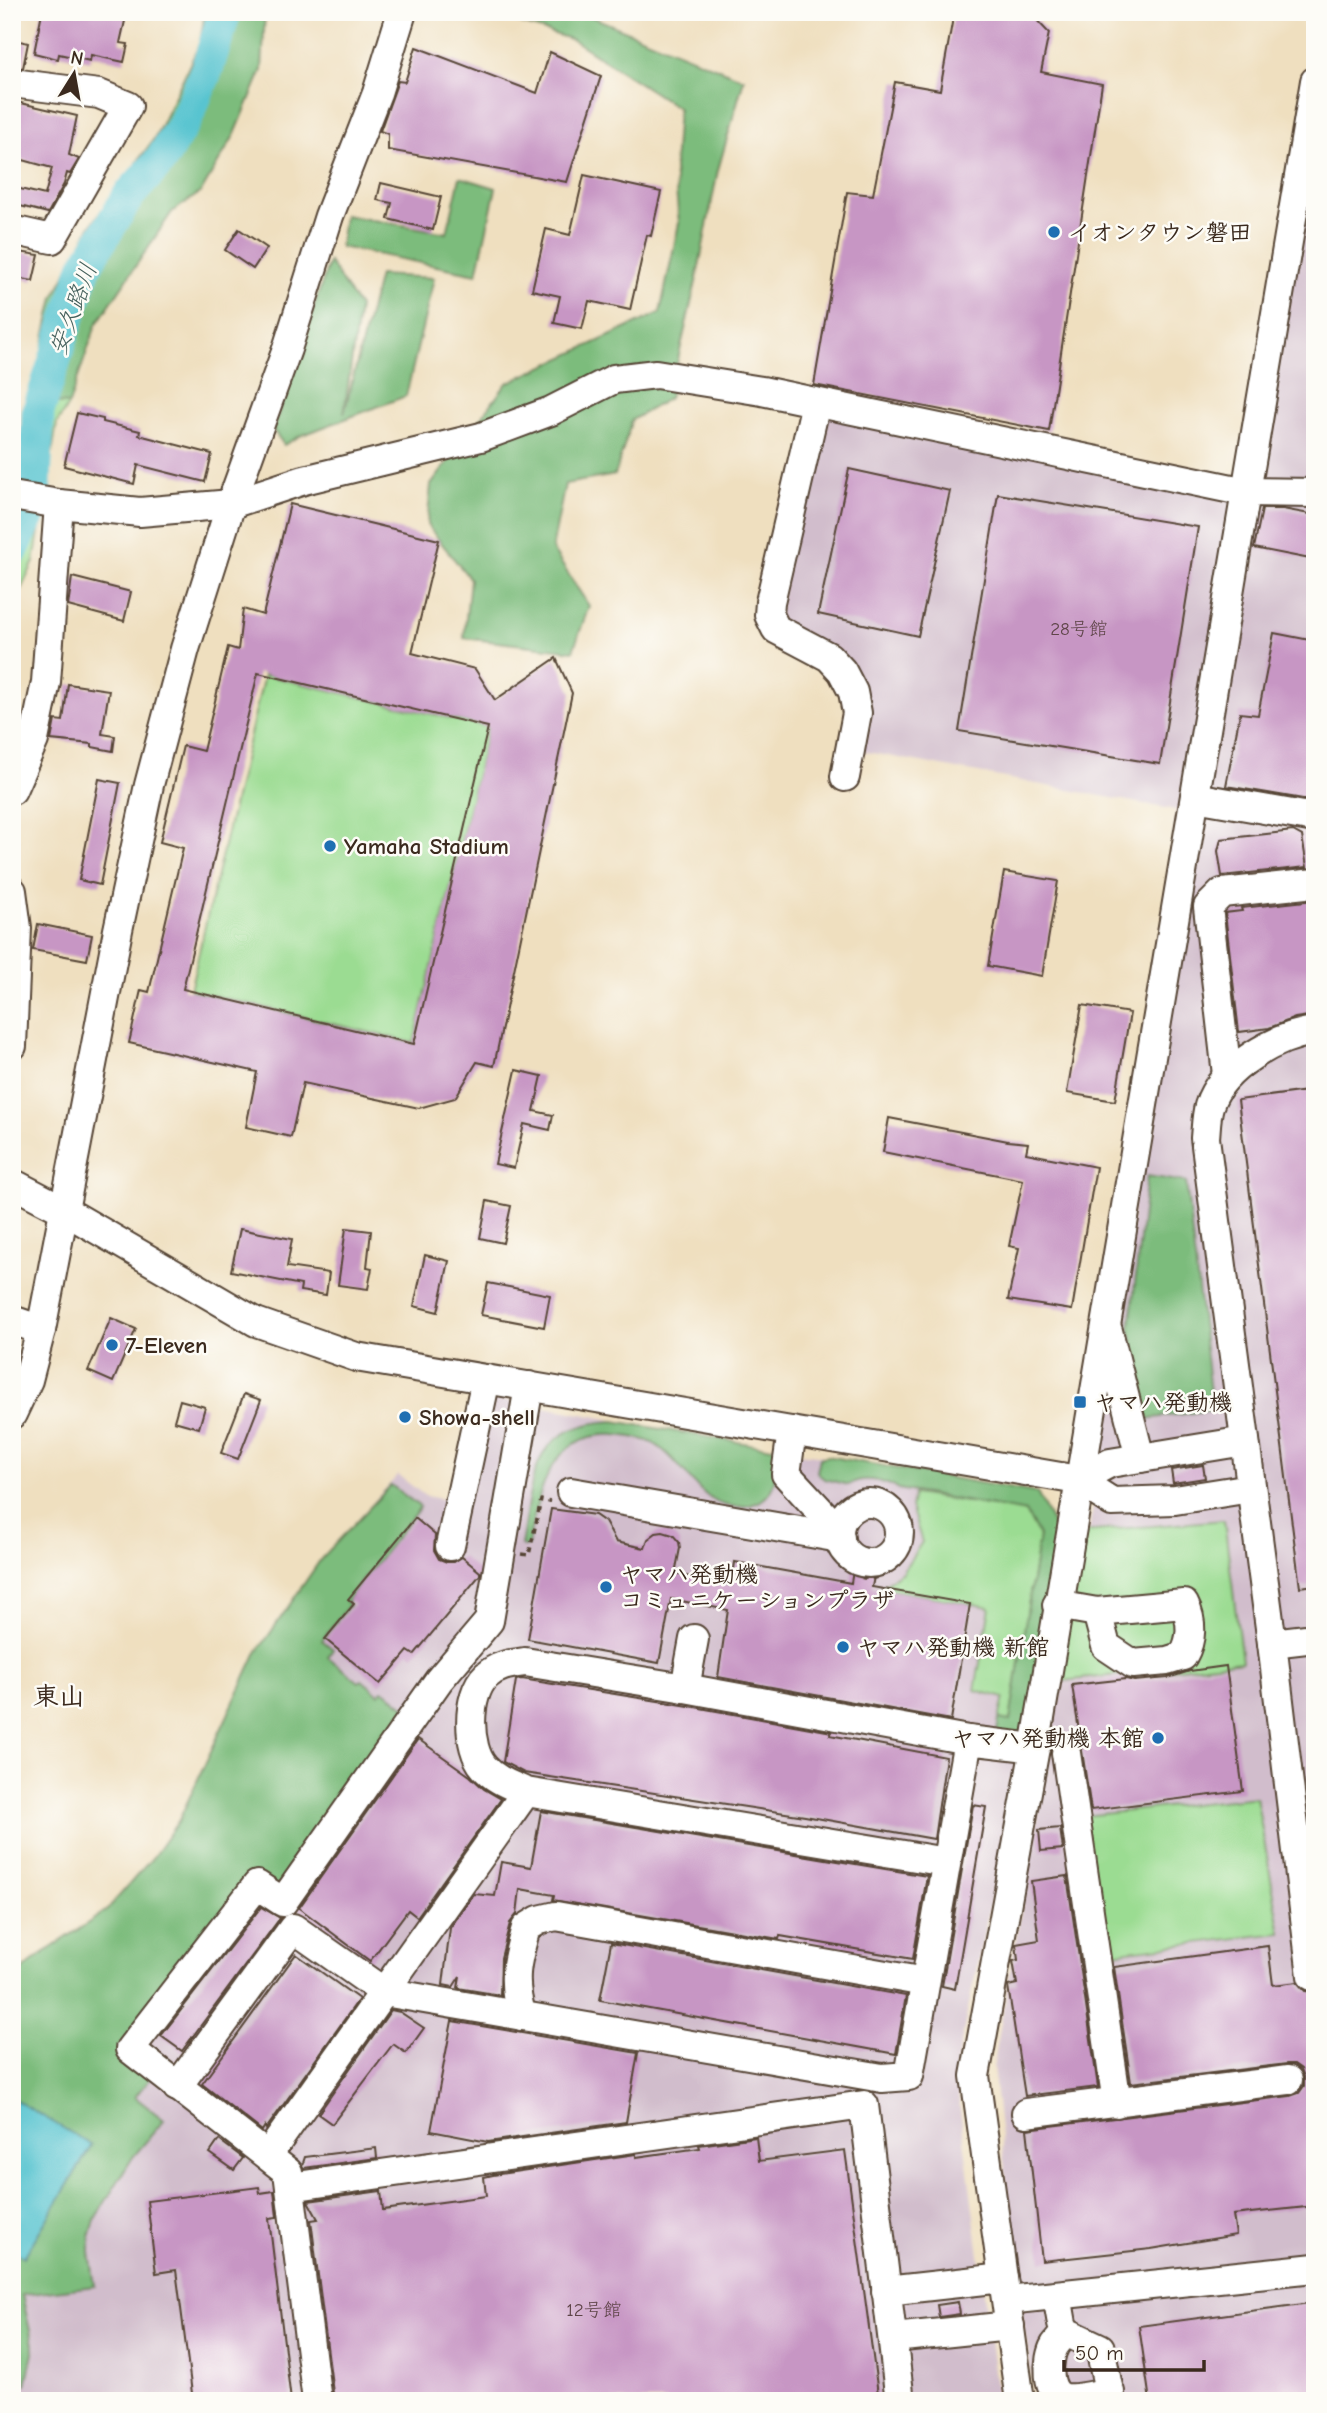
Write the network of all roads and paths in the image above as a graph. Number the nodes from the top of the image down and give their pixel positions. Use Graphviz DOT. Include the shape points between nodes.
graph roads {
  1 [pos="402,12"];
  2 [pos="1315,81"];
  3 [pos="12,83"];
  4 [pos="12,230"];
  5 [pos="816,403"];
  6 [pos="1246,492"];
  7 [pos="1315,493"];
  8 [pos="15,496"];
  9 [pos="54,503"];
  10 [pos="231,504"];
  11 [pos="845,777"];
  12 [pos="12,790"];
  13 [pos="1195,797"];
  14 [pos="1315,818"];
  15 [pos="1315,883"];
  16 [pos="12,891"];
  17 [pos="1315,1031"];
  18 [pos="12,1046"];
  19 [pos="1227,1075"];
  20 [pos="12,1183"];
  21 [pos="62,1209"];
  22 [pos="12,1320"];
  23 [pos="1106,1322"];
  24 [pos="41,1330"];
  25 [pos="486,1379"];
  26 [pos="529,1386"];
  27 [pos="12,1414"];
  28 [pos="792,1431"];
  29 [pos="1245,1441"];
  30 [pos="1140,1458"];
  31 [pos="1079,1480"];
  32 [pos="1251,1488"];
  33 [pos="571,1492"];
  34 [pos="450,1546"];
  35 [pos="1058,1605"];
  36 [pos="1097,1612"];
  37 [pos="489,1621"];
  38 [pos="1315,1638"];
  39 [pos="694,1639"];
  40 [pos="1272,1643"];
  41 [pos="503,1665"];
  42 [pos="685,1688"];
  43 [pos="968,1740"];
  44 [pos="1035,1748"];
  45 [pos="1066,1753"];
  46 [pos="526,1792"];
  47 [pos="946,1862"];
  48 [pos="1312,1958"];
  49 [pos="925,1982"];
  50 [pos="384,1992"];
  51 [pos="522,2015"];
  52 [pos="1288,2080"];
  53 [pos="177,2087"];
  54 [pos="1117,2103"];
  55 [pos="1026,2113"];
  56 [pos="268,2155"];
  57 [pos="290,2187"];
  58 [pos="1315,2268"];
  59 [pos="887,2291"];
  60 [pos="1057,2295"];
  61 [pos="1007,2302"];
  62 [pos="1066,2332"];
  63 [pos="892,2338"];
  64 [pos="1110,2396"];
  65 [pos="317,2401"];
  66 [pos="900,2401"];
  67 [pos="1020,2401"];
  1 -- 10 [label="street"];
  2 -- 6 [label="street"];
  3 -- 4 [label="street" via="99,94 128,106 52,239"];
  5 -- 6 [label="street"];
  5 -- 10 [label="street" via="656,374 614,379 551,411 481,437 304,480"];
  5 -- 11 [label="street" via="769,615 776,629 829,657 853,692 857,713"];
  6 -- 7 [label="street"];
  6 -- 13 [label="street"];
  8 -- 9 [label="street"];
  9 -- 10 [label="street" via="140,512"];
  9 -- 12 [label="street" via="46,682 34,740"];
  10 -- 21 [label="street" via="185,649 149,785"];
  13 -- 14 [label="street"];
  13 -- 23 [label="street"];
  15 -- 19 [label="street" via="1222,893 1208,907"];
  16 -- 18 [label="street" via="17,928"];
  17 -- 19 [label="street" via="1268,1046"];
  19 -- 29 [label="street" via="1209,1106 1205,1138"];
  20 -- 21 [label="street"];
  21 -- 24 [label="street"];
  21 -- 25 [label="street" via="256,1322 356,1357"];
  22 -- 24 [label="street"];
  23 -- 30 [label="street"];
  23 -- 31 [label="street"];
  24 -- 27 [label="street" via="28,1380"];
  25 -- 26 [label="street"];
  25 -- 34 [label="street"];
  26 -- 28 [label="street"];
  26 -- 37 [label="street"];
  28 -- 31 [label="street"];
  28 -- 33 [label="street" via="786,1474 839,1534"];
  29 -- 30 [label="street"];
  29 -- 32 [label="street"];
  30 -- 31 [label="street" via="1110,1463"];
  31 -- 32 [label="street" via="1112,1502 1175,1500"];
  31 -- 35 [label="street"];
  32 -- 40 [label="street"];
  35 -- 36 [label="street"];
  35 -- 44 [label="street"];
  37 -- 41 [label="street"];
  37 -- 53 [label="street" via="439,1680 283,1902 257,1885 130,2049"];
  38 -- 40 [label="street"];
  39 -- 42 [label="street"];
  40 -- 48 [label="street"];
  41 -- 42 [label="street" via="525,1662"];
  41 -- 46 [label="street" via="484,1677 475,1696 472,1740 482,1765 495,1778"];
  42 -- 43 [label="street"];
  43 -- 44 [label="street"];
  43 -- 47 [label="street"];
  44 -- 61 [label="street" via="975,2076"];
  45 -- 54 [label="street"];
  46 -- 47 [label="street"];
  46 -- 50 [label="street"];
  47 -- 49 [label="street"];
  49 -- 51 [label="street" via="909,2076 882,2078"];
  49 -- 51 [label="street" via="556,1916 526,1928 514,1991"];
  50 -- 51 [label="street"];
  50 -- 53 [label="street" via="293,1928"];
  50 -- 56 [label="street"];
  52 -- 54 [label="street"];
  53 -- 56 [label="street"];
  54 -- 55 [label="street"];
  56 -- 57 [label="street" via="288,2172"];
  57 -- 59 [label="street" via="864,2105"];
  57 -- 65 [label="street"];
  58 -- 60 [label="street"];
  59 -- 61 [label="street"];
  59 -- 63 [label="street"];
  60 -- 61 [label="street"];
  60 -- 62 [label="street"];
  61 -- 63 [label="street"];
  61 -- 67 [label="street"];
  62 -- 64 [label="street" via="1100,2348"];
  62 -- 64 [label="street" via="1049,2361 1055,2392 1065,2398"];
  63 -- 66 [label="street"];
}
